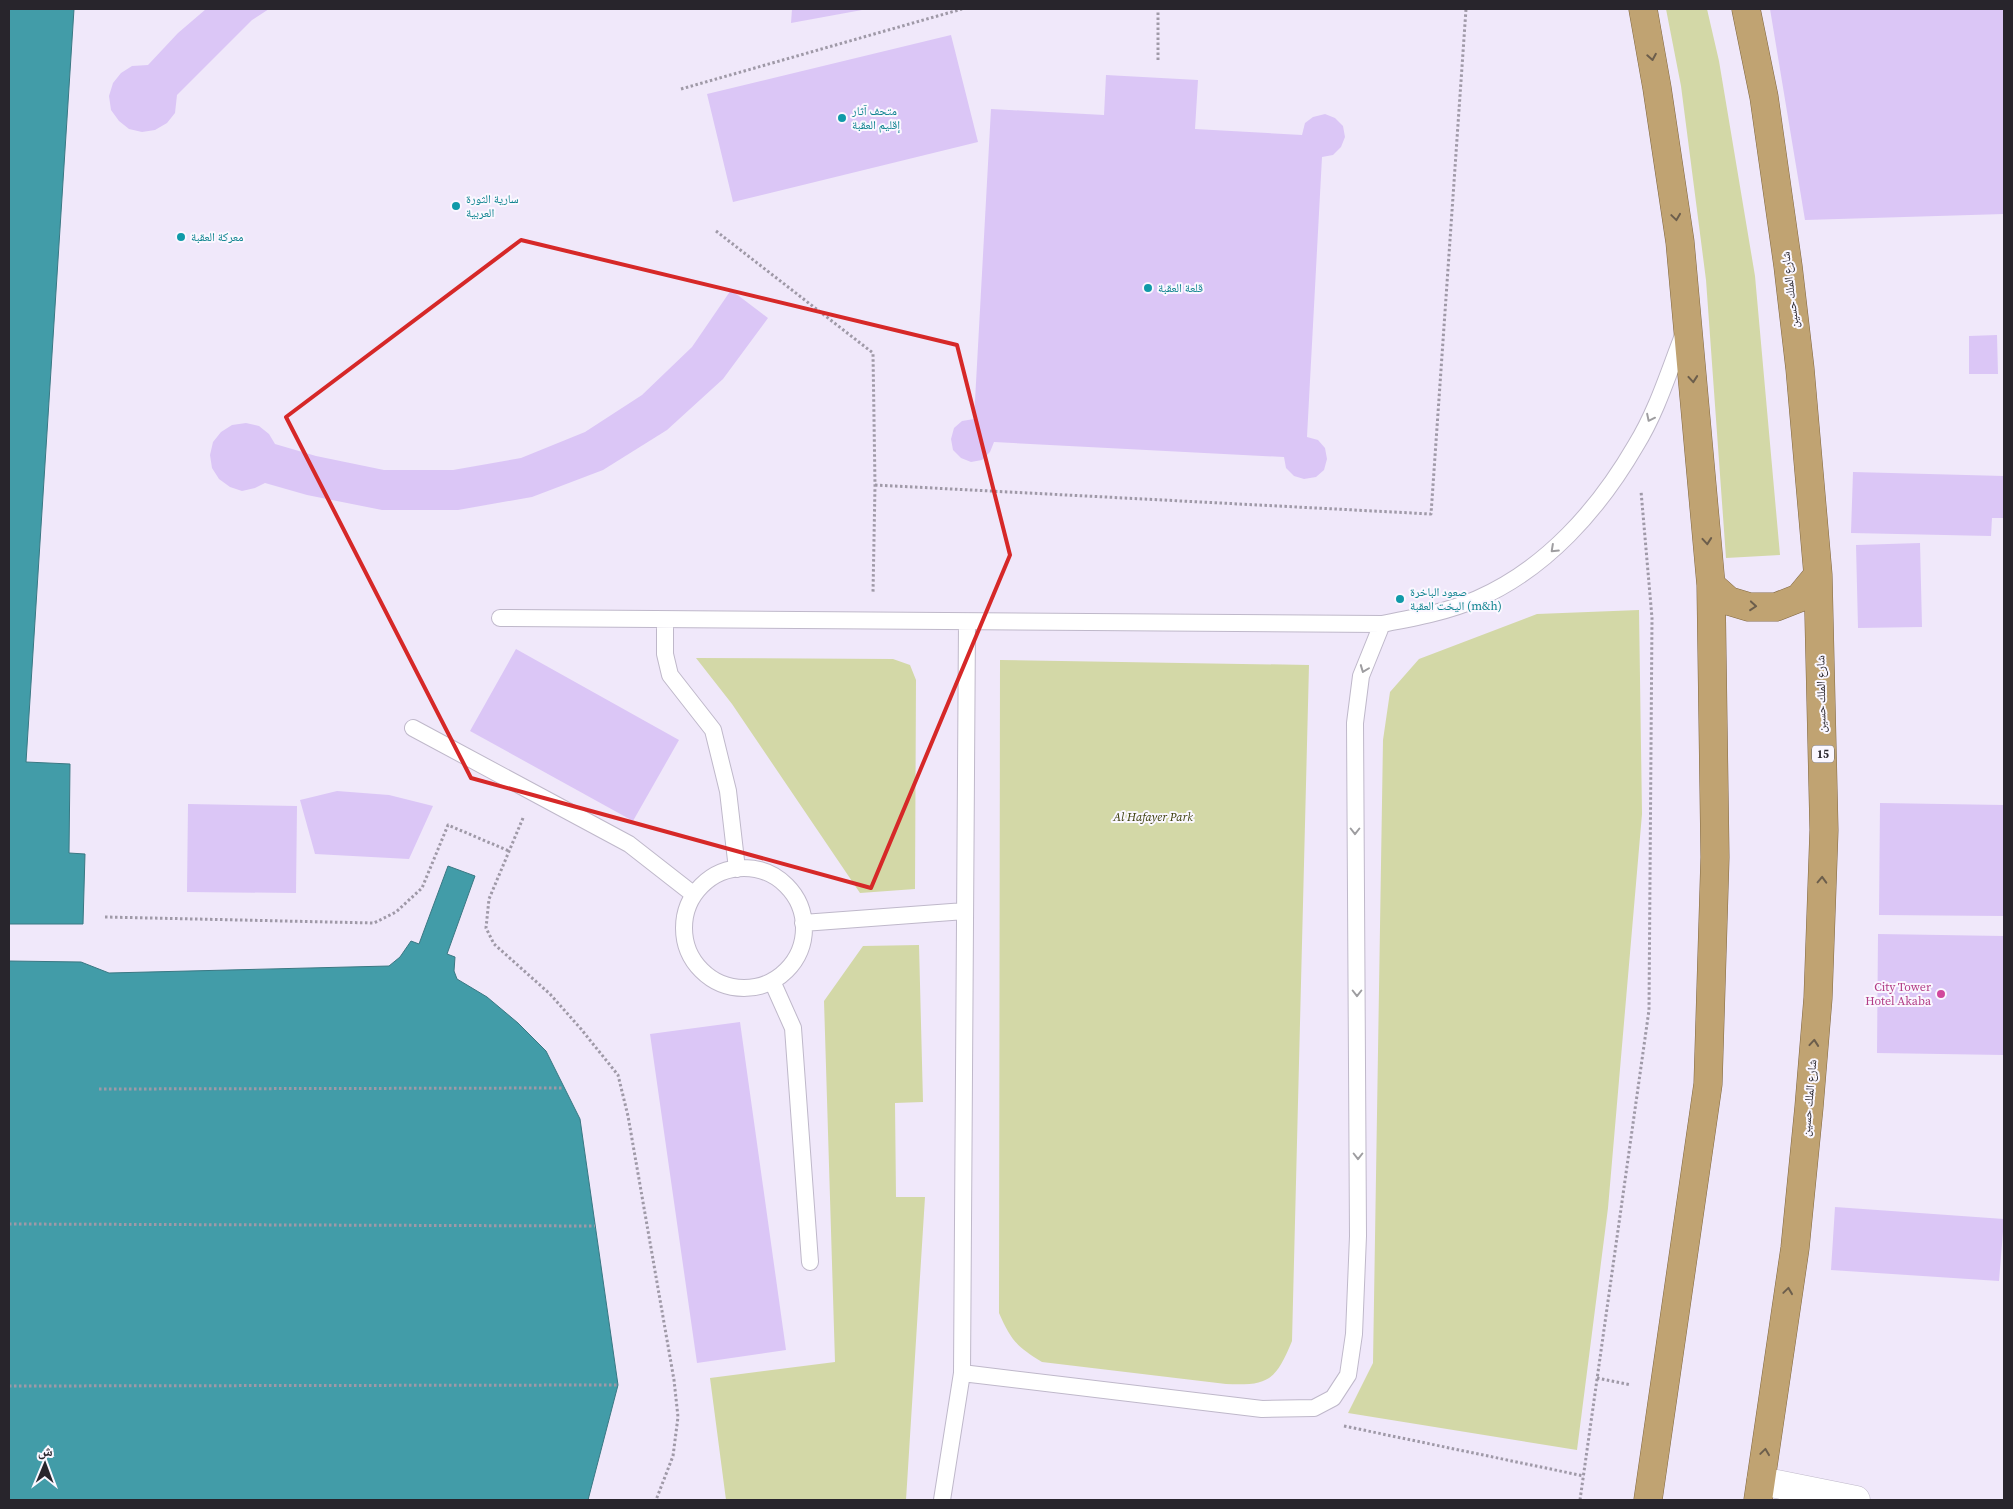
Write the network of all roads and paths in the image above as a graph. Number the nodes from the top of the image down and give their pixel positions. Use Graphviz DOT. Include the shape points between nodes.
graph roads {
  1 [pos="962,9"];
  2 [pos="1158,9"];
  3 [pos="1466,9"];
  4 [pos="1643,9"];
  5 [pos="1746,9"];
  6 [pos="1158,60"];
  7 [pos="681,89"];
  8 [pos="716,230"];
  9 [pos="1688,324"];
  10 [pos="1636,445"];
  11 [pos="875,485"];
  12 [pos="1818,575"];
  13 [pos="1711,585"];
  14 [pos="500,618"];
  15 [pos="665,620"];
  16 [pos="873,621"];
  17 [pos="967,622"];
  18 [pos="1382,624"];
  19 [pos="413,728"];
  20 [pos="533,792"];
  21 [pos="509,851"];
  22 [pos="737,869"];
  23 [pos="694,894"];
  24 [pos="965,911"];
  25 [pos="105,917"];
  26 [pos="804,924"];
  27 [pos="772,981"];
  28 [pos="100,1088"];
  29 [pos="564,1088"];
  30 [pos="9,1224"];
  31 [pos="595,1226"];
  32 [pos="810,1262"];
  33 [pos="962,1373"];
  34 [pos="618,1385"];
  35 [pos="9,1386"];
  36 [pos="1340,1425"];
  37 [pos="1584,1476"];
  38 [pos="1759,1490"];
  39 [pos="943,1497"];
  40 [pos="1648,1498"];
  41 [pos="656,1500"];
  42 [pos="1580,1500"];
  43 [pos="1856,1500"];
  1 -- 7 [label="path"];
  2 -- 6 [label="path"];
  3 -- 11 [label="path" via="1430,514"];
  4 -- 9 [label="highway, one-way" via="1680,242"];
  5 -- 12 [label="highway, شارع الملك حسين / 15" via="1764,97 1788,266"];
  8 -- 11 [label="path" via="873,353"];
  9 -- 10 [label="lane, one-way"];
  9 -- 13 [label="highway, one-way"];
  10 -- 18 [label="lane, one-way" via="1605,492 1568,536 1543,559 1506,585 1477,599 1438,613"];
  10 -- 37 [label="path" via="1652,618 1649,1010"];
  11 -- 16 [label="path"];
  13 -- 12 [label="highway, one-way" via="1729,601 1776,607 1799,598"];
  38 -- 12 [label="highway, شارع الملك حسين / 15, one-way" via="1794,1248 1818,998 1824,830"];
  13 -- 40 [label="highway" via="1715,857 1708,1084"];
  14 -- 15 [label="lane"];
  15 -- 16 [label="lane"];
  15 -- 22 [label="lane" via="670,675 713,730 728,791"];
  16 -- 17 [label="lane"];
  17 -- 18 [label="lane"];
  17 -- 24 [label="lane"];
  18 -- 33 [label="lane, one-way" via="1361,676 1355,723 1358,1236 1354,1334 1348,1375 1333,1398 1314,1408 1262,1409"];
  19 -- 20 [label="lane"];
  20 -- 21 [label="path"];
  20 -- 23 [label="lane" via="630,844"];
  21 -- 25 [label="path" via="448,825 422,888 396,912 374,923"];
  21 -- 41 [label="path" via="489,899 486,928 494,944 550,994 618,1075 628,1116 678,1417 673,1456"];
  22 -- 23 [label="lane" via="726,870 708,879"];
  22 -- 26 [label="lane" via="767,872 784,882 796,898"];
  23 -- 27 [label="lane" via="685,913 684,934 689,953 701,970 716,981 735,987 754,987"];
  24 -- 26 [label="lane"];
  24 -- 33 [label="lane"];
  26 -- 27 [label="lane" via="798,953 788,969"];
  27 -- 32 [label="lane" via="793,1028"];
  28 -- 29 [label="path"];
  30 -- 31 [label="path"];
  33 -- 39 [label="lane"];
  34 -- 35 [label="path"];
  36 -- 37 [label="path"];
  37 -- 42 [label="path"];
  38 -- 43 [label="street"];
}
